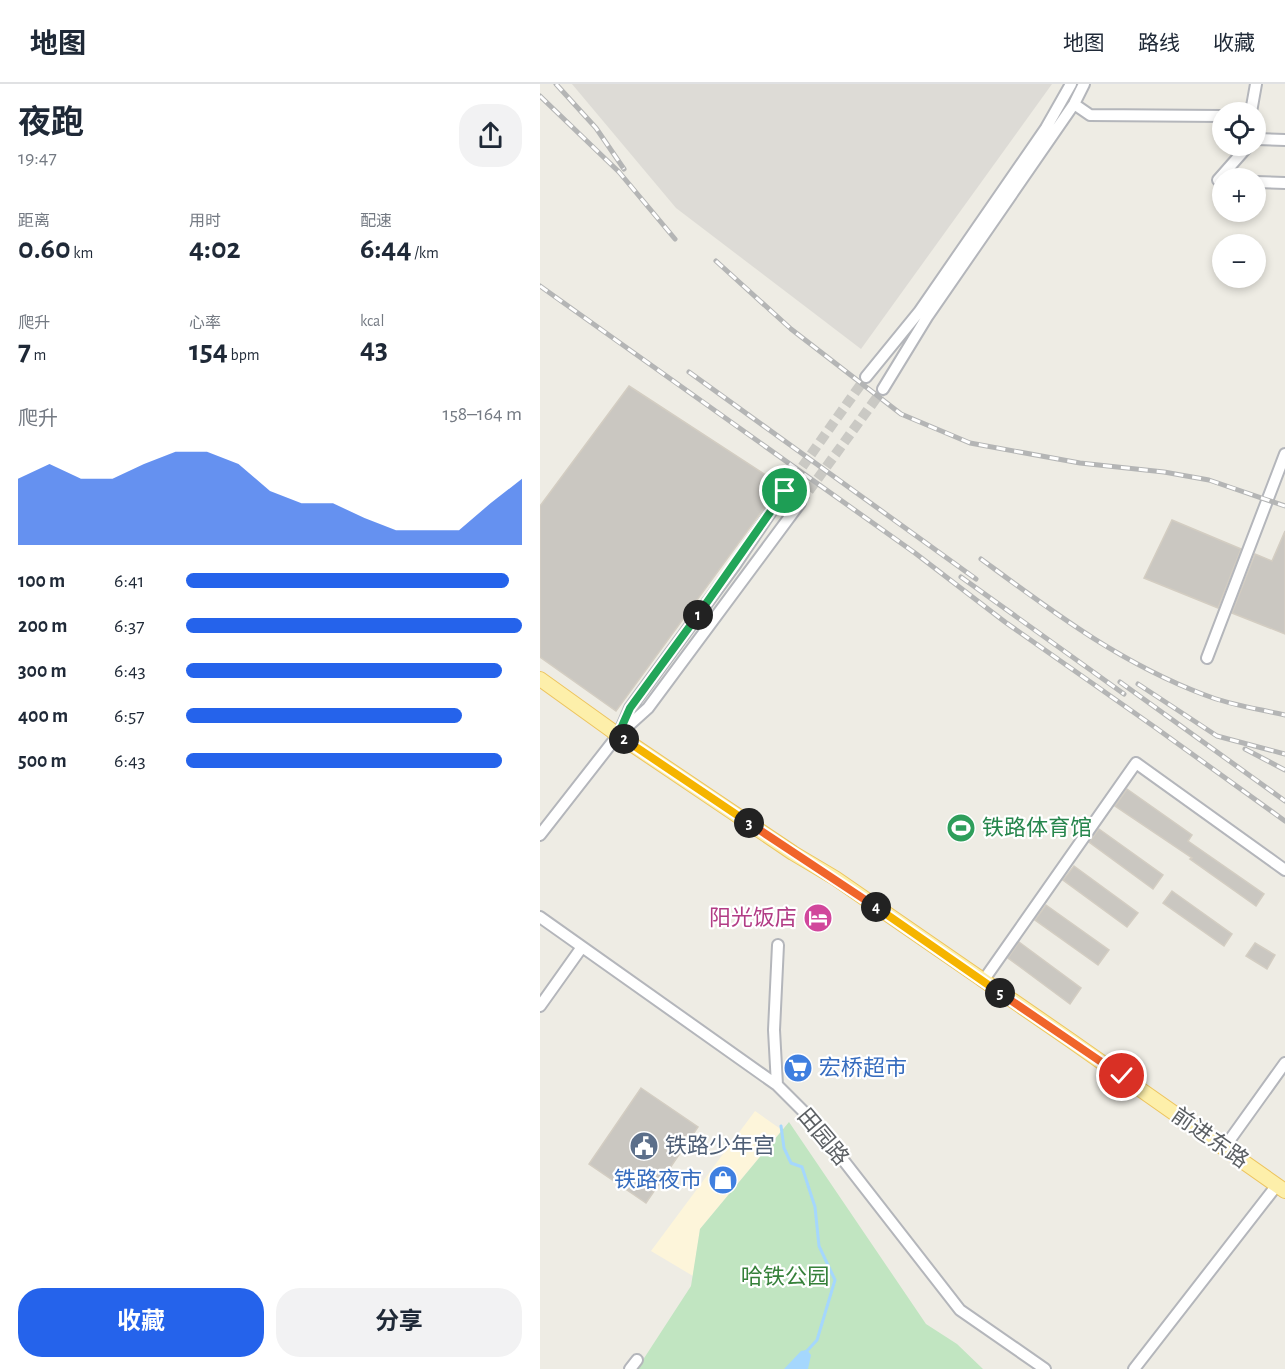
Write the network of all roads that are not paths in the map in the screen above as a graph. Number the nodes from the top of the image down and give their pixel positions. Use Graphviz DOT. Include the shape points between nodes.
graph roads {
  1 [pos="1071,84"];
  2 [pos="1084,84"];
  3 [pos="1256,84"];
  4 [pos="1253,102"];
  5 [pos="1074,104"];
  6 [pos="1212,116"];
  7 [pos="1266,139"];
  8 [pos="1285,140"];
  9 [pos="1239,156"];
  10 [pos="1229,168"];
  11 [pos="1266,182"];
  12 [pos="1285,183"];
  13 [pos="866,377"];
  14 [pos="883,389"];
  15 [pos="1285,454"];
  16 [pos="785,491"];
  17 [pos="800,503"];
  18 [pos="1207,658"];
  19 [pos="540,679"];
  20 [pos="618,735"];
  21 [pos="540,835"];
  22 [pos="1285,870"];
  23 [pos="540,917"];
  24 [pos="778,945"];
  25 [pos="582,947"];
  26 [pos="983,981"];
  27 [pos="540,1006"];
  28 [pos="1285,1063"];
  29 [pos="777,1085"];
  30 [pos="1224,1148"];
  31 [pos="1281,1188"];
  32 [pos="1045,1369"];
  33 [pos="1134,1369"];
  1 -- 13 [label="street" via="1046,128 919,312"];
  2 -- 5 [label="street"];
  3 -- 4 [label="street"];
  5 -- 6 [label="street" via="1090,115"];
  5 -- 14 [label="street" via="927,317"];
  7 -- 8 [label="street"];
  9 -- 10 [label="street"];
  11 -- 12 [label="street"];
  15 -- 18 [label="street"];
  16 -- 20 [label="street" via="630,708"];
  17 -- 20 [label="street" via="648,708"];
  19 -- 20 [label="main road, 前进东路"];
  20 -- 21 [label="street"];
  20 -- 26 [label="main road, 前进东路"];
  22 -- 26 [label="street" via="1136,763"];
  23 -- 25 [label="street, 田园路"];
  24 -- 29 [label="street" via="774,1030"];
  25 -- 27 [label="street"];
  25 -- 29 [label="street, 田园路"];
  26 -- 30 [label="main road, 前进东路"];
  28 -- 30 [label="street"];
  29 -- 32 [label="street, 田园路" via="812,1120 960,1310"];
  30 -- 31 [label="main road, 前进东路"];
  31 -- 33 [label="street"];
}
